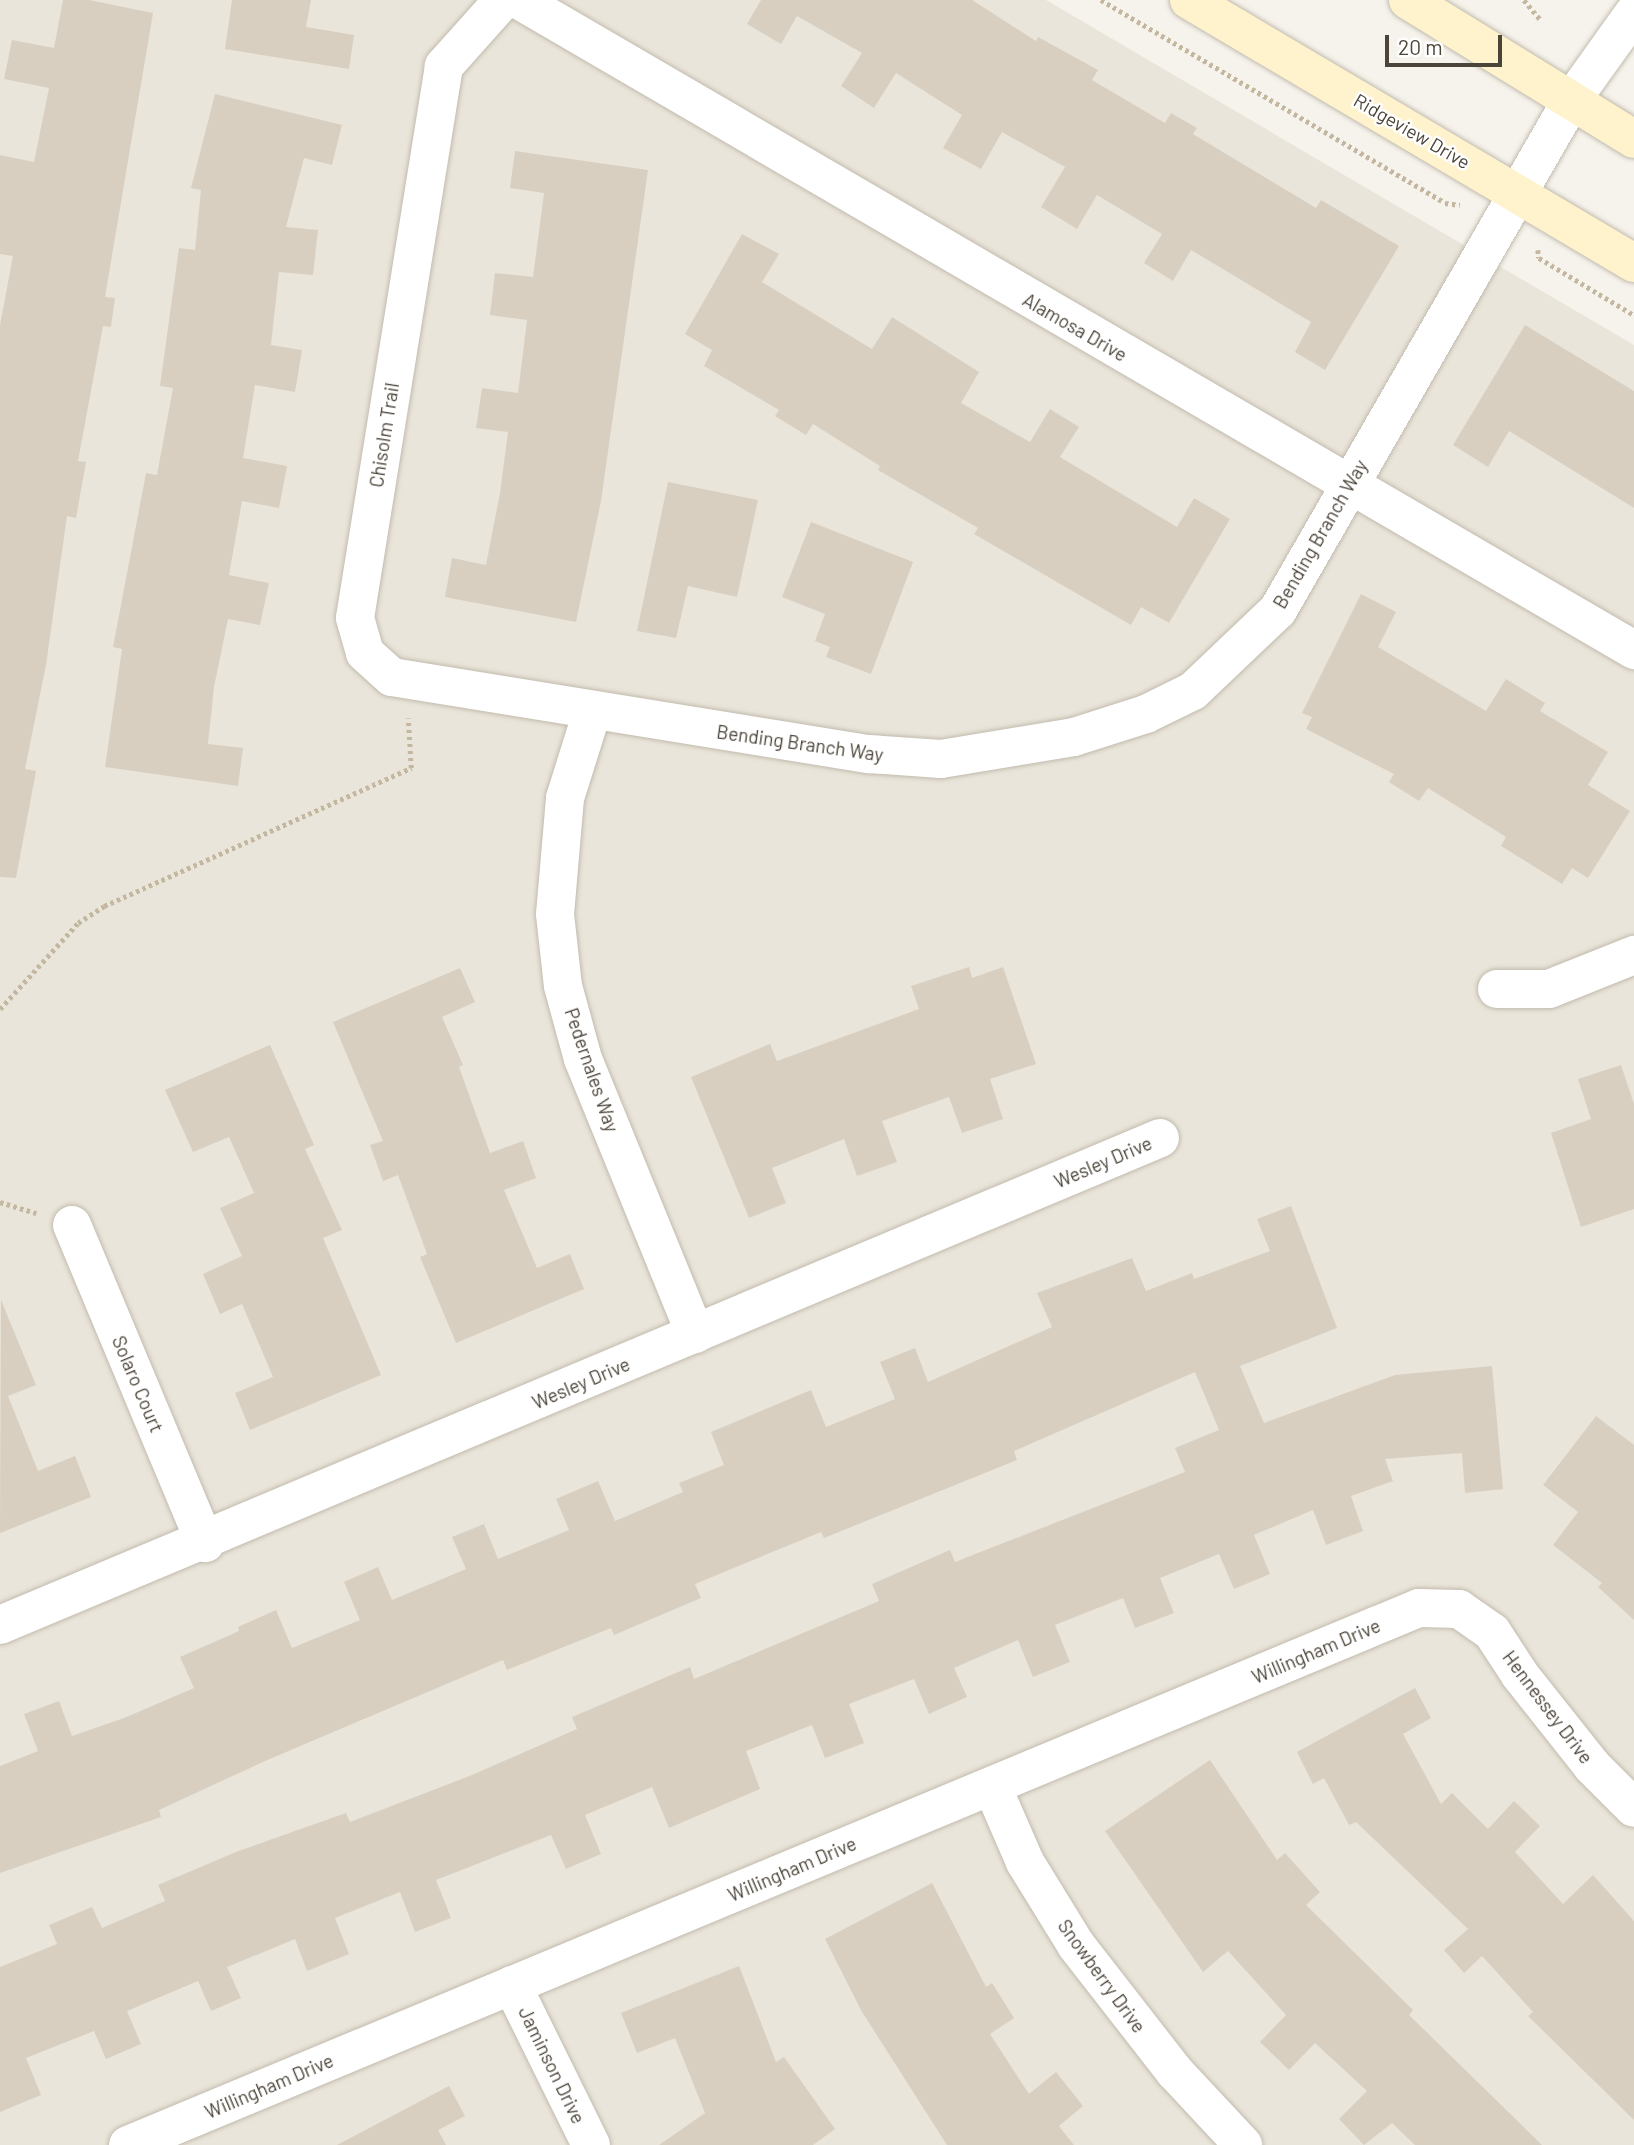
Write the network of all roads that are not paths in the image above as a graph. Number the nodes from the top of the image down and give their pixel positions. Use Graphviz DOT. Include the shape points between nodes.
graph roads {
  1 [pos="503,0"];
  2 [pos="519,0"];
  3 [pos="1189,0"];
  4 [pos="1408,0"];
  5 [pos="1634,13"];
  6 [pos="1571,101"];
  7 [pos="1634,139"];
  8 [pos="1517,193"];
  9 [pos="1634,263"];
  10 [pos="1348,487"];
  11 [pos="1634,650"];
  12 [pos="592,712"];
  13 [pos="1634,955"];
  14 [pos="1497,989"];
  15 [pos="1160,1138"];
  16 [pos="72,1225"];
  17 [pos="695,1334"];
  18 [pos="205,1543"];
  19 [pos="1459,1609"];
  20 [pos="0,1625"];
  21 [pos="992,1786"];
  22 [pos="1634,1808"];
  23 [pos="513,1985"];
  24 [pos="128,2145"];
  25 [pos="591,2145"];
  26 [pos="1243,2145"];
  1 -- 12 [label="street, Chisolm Trail" via="444,65 355,618 365,653 392,677"];
  2 -- 10 [label="street, Alamosa Drive"];
  3 -- 8 [label="main road, Ridgeview Drive"];
  4 -- 6 [label="main road"];
  5 -- 6 [label="street, Bending Branch Way"];
  6 -- 7 [label="main road"];
  6 -- 8 [label="street, Bending Branch Way"];
  8 -- 9 [label="main road, Ridgeview Drive"];
  8 -- 10 [label="street, Bending Branch Way"];
  10 -- 11 [label="street, Alamosa Drive"];
  10 -- 12 [label="street, Bending Branch Way" via="1278,610 1231,658 1193,691 1146,714 1074,737 941,759 869,754"];
  12 -- 17 [label="street, Pedernales Way" via="565,798 555,914 563,986 583,1059"];
  13 -- 14 [label="street" via="1549,989"];
  15 -- 17 [label="street, Wesley Drive"];
  16 -- 18 [label="street, Solaro Court"];
  17 -- 18 [label="street, Wesley Drive"];
  18 -- 20 [label="street, Wesley Drive"];
  19 -- 21 [label="street, Willingham Drive" via="1419,1608"];
  19 -- 22 [label="street, Hennessey Drive" via="1492,1632 1592,1766"];
  21 -- 23 [label="street, Willingham Drive"];
  21 -- 26 [label="street, Snowberry Drive" via="1025,1862 1076,1945 1175,2072"];
  23 -- 24 [label="street, Willingham Drive"];
  23 -- 25 [label="street, Jaminson Drive"];
}
